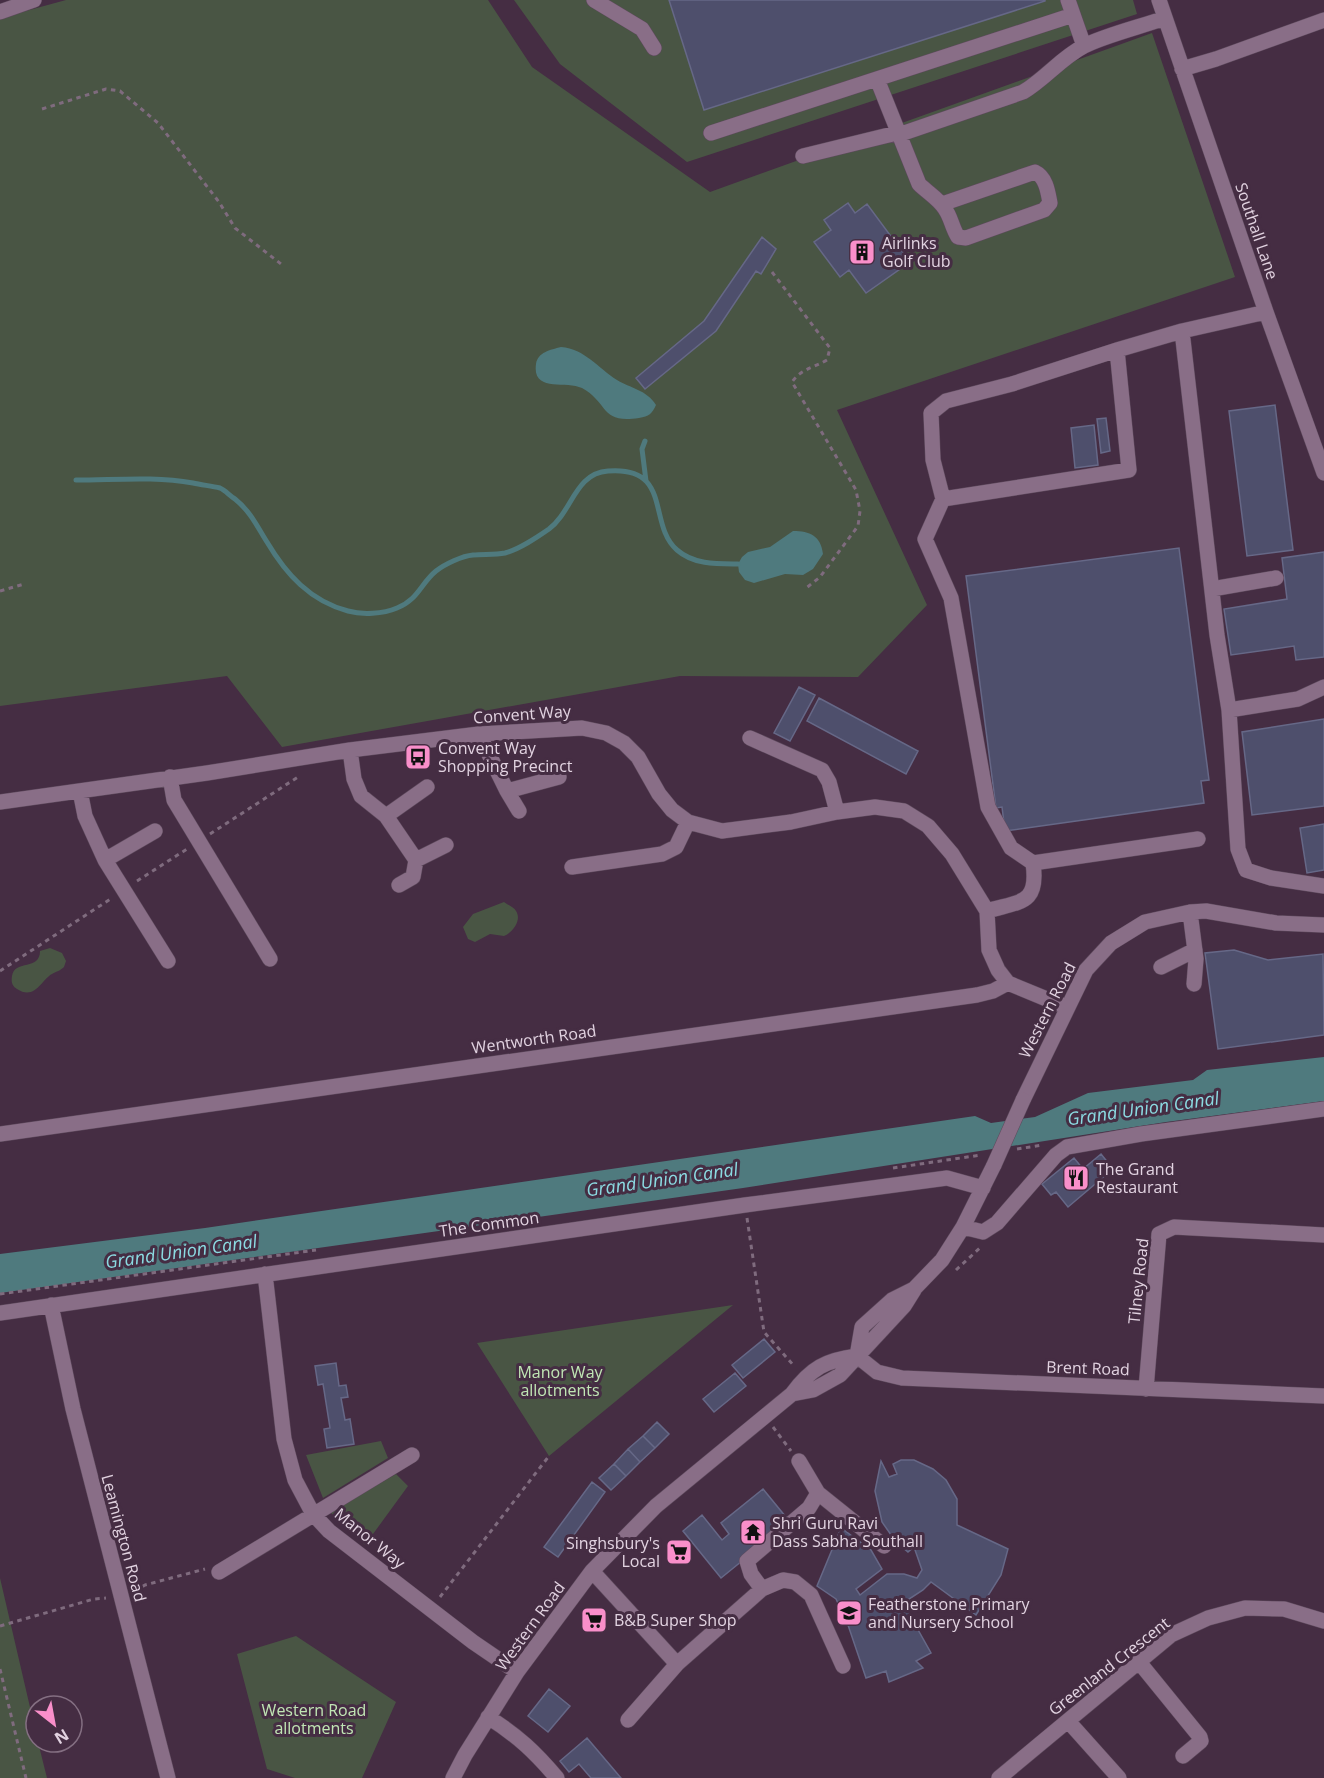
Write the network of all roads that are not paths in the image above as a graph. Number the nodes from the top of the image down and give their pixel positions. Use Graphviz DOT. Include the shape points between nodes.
graph roads {
  1 [pos="34,0"];
  2 [pos="594,0"];
  3 [pos="1068,0"];
  4 [pos="1159,0"];
  5 [pos="0,12"];
  6 [pos="1073,15"];
  7 [pos="1165,18"];
  8 [pos="1324,20"];
  9 [pos="1084,46"];
  10 [pos="654,48"];
  11 [pos="1182,69"];
  12 [pos="877,79"];
  13 [pos="711,133"];
  14 [pos="901,134"];
  15 [pos="803,156"];
  16 [pos="942,204"];
  17 [pos="1266,312"];
  18 [pos="1182,331"];
  19 [pos="1117,350"];
  20 [pos="1324,473"];
  21 [pos="943,499"];
  22 [pos="1276,579"];
  23 [pos="1212,589"];
  24 [pos="1324,687"];
  25 [pos="1229,710"];
  26 [pos="479,734"];
  27 [pos="750,738"];
  28 [pos="350,750"];
  29 [pos="170,777"];
  30 [pos="559,777"];
  31 [pos="427,787"];
  32 [pos="80,791"];
  33 [pos="507,791"];
  34 [pos="0,802"];
  35 [pos="519,811"];
  36 [pos="837,812"];
  37 [pos="386,816"];
  38 [pos="688,822"];
  39 [pos="155,831"];
  40 [pos="1198,839"];
  41 [pos="446,845"];
  42 [pos="105,860"];
  43 [pos="416,860"];
  44 [pos="1033,863"];
  45 [pos="572,867"];
  46 [pos="399,885"];
  47 [pos="1324,886"];
  48 [pos="987,911"];
  49 [pos="1190,912"];
  50 [pos="1324,925"];
  51 [pos="1195,950"];
  52 [pos="270,959"];
  53 [pos="168,961"];
  54 [pos="1161,967"];
  55 [pos="1008,983"];
  56 [pos="1194,984"];
  57 [pos="1066,1007"];
  58 [pos="1324,1109"];
  59 [pos="0,1134"];
  60 [pos="983,1188"];
  61 [pos="963,1227"];
  62 [pos="1324,1235"];
  63 [pos="265,1274"];
  64 [pos="51,1305"];
  65 [pos="0,1313"];
  66 [pos="857,1356"];
  67 [pos="1146,1389"];
  68 [pos="792,1394"];
  69 [pos="1324,1396"];
  70 [pos="412,1455"];
  71 [pos="799,1461"];
  72 [pos="818,1493"];
  73 [pos="314,1514"];
  74 [pos="884,1546"];
  75 [pos="592,1571"];
  76 [pos="219,1572"];
  77 [pos="762,1589"];
  78 [pos="1324,1621"];
  79 [pos="1139,1662"];
  80 [pos="677,1664"];
  81 [pos="843,1666"];
  82 [pos="517,1672"];
  83 [pos="488,1717"];
  84 [pos="628,1720"];
  85 [pos="1068,1721"];
  86 [pos="1183,1756"];
  87 [pos="168,1778"];
  88 [pos="453,1778"];
  89 [pos="557,1778"];
  90 [pos="999,1778"];
  91 [pos="1119,1778"];
  1 -- 5 [label="street"];
  2 -- 10 [label="street" via="642,29"];
  3 -- 6 [label="street"];
  4 -- 7 [label="street, Southall Lane"];
  6 -- 9 [label="street"];
  6 -- 12 [label="street"];
  7 -- 9 [label="street"];
  7 -- 11 [label="street, Southall Lane"];
  8 -- 11 [label="street"];
  9 -- 14 [label="street" via="1023,92"];
  11 -- 17 [label="street, Southall Lane"];
  12 -- 13 [label="street"];
  12 -- 14 [label="street"];
  14 -- 15 [label="street"];
  14 -- 16 [label="street" via="919,184"];
  16 -- 16 [label="street" via="958,237 966,238 1044,210 1050,203 1044,180 1035,172"];
  17 -- 18 [label="street"];
  17 -- 20 [label="street, Southall Lane"];
  18 -- 19 [label="street"];
  18 -- 23 [label="street"];
  19 -- 21 [label="street" via="946,401 931,413 933,460"];
  19 -- 21 [label="street" via="1129,470"];
  21 -- 44 [label="street" via="925,539 951,598 988,807 1011,848"];
  22 -- 23 [label="street"];
  23 -- 25 [label="street"];
  24 -- 25 [label="street" via="1298,699"];
  25 -- 47 [label="street" via="1238,849 1246,870 1271,879"];
  26 -- 28 [label="street, Convent Way"];
  26 -- 33 [label="street"];
  26 -- 38 [label="street, Convent Way" via="582,728 606,733 638,756 659,794"];
  27 -- 36 [label="street" via="822,770"];
  28 -- 29 [label="street, Convent Way"];
  28 -- 37 [label="street" via="361,796"];
  29 -- 32 [label="street, Convent Way"];
  29 -- 52 [label="street" via="174,800"];
  30 -- 33 [label="street"];
  31 -- 37 [label="street"];
  32 -- 34 [label="street, Convent Way"];
  32 -- 42 [label="street" via="85,816"];
  33 -- 35 [label="street"];
  36 -- 38 [label="street, Convent Way" via="722,831"];
  36 -- 48 [label="street, Convent Way" via="885,808 904,812 928,826 952,854"];
  37 -- 43 [label="street"];
  38 -- 45 [label="street" via="676,847 662,854"];
  39 -- 42 [label="street"];
  40 -- 44 [label="street"];
  41 -- 43 [label="street"];
  42 -- 53 [label="street"];
  43 -- 46 [label="street" via="413,877"];
  44 -- 48 [label="street" via="1020,902"];
  48 -- 55 [label="street, Convent Way" via="989,950"];
  49 -- 50 [label="street, Western Road"];
  49 -- 51 [label="street"];
  49 -- 57 [label="street, Western Road" via="1145,922 1111,943 1086,970"];
  51 -- 54 [label="street"];
  51 -- 56 [label="street"];
  55 -- 57 [label="street"];
  55 -- 59 [label="street, Wentworth Road" via="977,995"];
  57 -- 60 [label="street, Western Road, bridge"];
  58 -- 61 [label="street" via="1067,1147 997,1223 983,1232"];
  60 -- 61 [label="street, Western Road"];
  60 -- 63 [label="street, The Common" via="947,1178"];
  61 -- 66 [label="street, Western Road" via="942,1260 914,1290 892,1300 862,1327"];
  62 -- 67 [label="street, Tilney Road" via="1174,1227 1159,1234"];
  63 -- 64 [label="street, The Common"];
  63 -- 73 [label="street, Manor Way" via="284,1439 295,1480"];
  64 -- 65 [label="street, The Common"];
  64 -- 87 [label="street, Leamington Road" via="73,1409"];
  66 -- 67 [label="street, Brent Road" via="877,1372 902,1378"];
  66 -- 68 [label="street, Western Road" via="840,1375 813,1390"];
  66 -- 68 [label="street, Western Road" via="834,1359 804,1378"];
  67 -- 69 [label="street, Brent Road"];
  68 -- 75 [label="street, Western Road" via="656,1506"];
  70 -- 73 [label="street"];
  71 -- 72 [label="street"];
  72 -- 74 [label="street"];
  72 -- 77 [label="street" via="809,1508 747,1561"];
  73 -- 76 [label="street"];
  73 -- 82 [label="street, Manor Way" via="329,1531"];
  75 -- 80 [label="street"];
  75 -- 82 [label="street, Western Road"];
  77 -- 80 [label="street"];
  77 -- 81 [label="street" via="783,1580 795,1582 811,1595"];
  78 -- 79 [label="street, Greenland Crescent" via="1284,1609 1245,1608 1208,1618 1171,1635"];
  79 -- 85 [label="street, Greenland Crescent"];
  79 -- 86 [label="street" via="1200,1737 1201,1741"];
  80 -- 84 [label="street"];
  82 -- 83 [label="street, Western Road"];
  83 -- 88 [label="street, Western Road"];
  83 -- 89 [label="street" via="516,1734"];
  85 -- 90 [label="street, Greenland Crescent"];
  85 -- 91 [label="street"];
}
